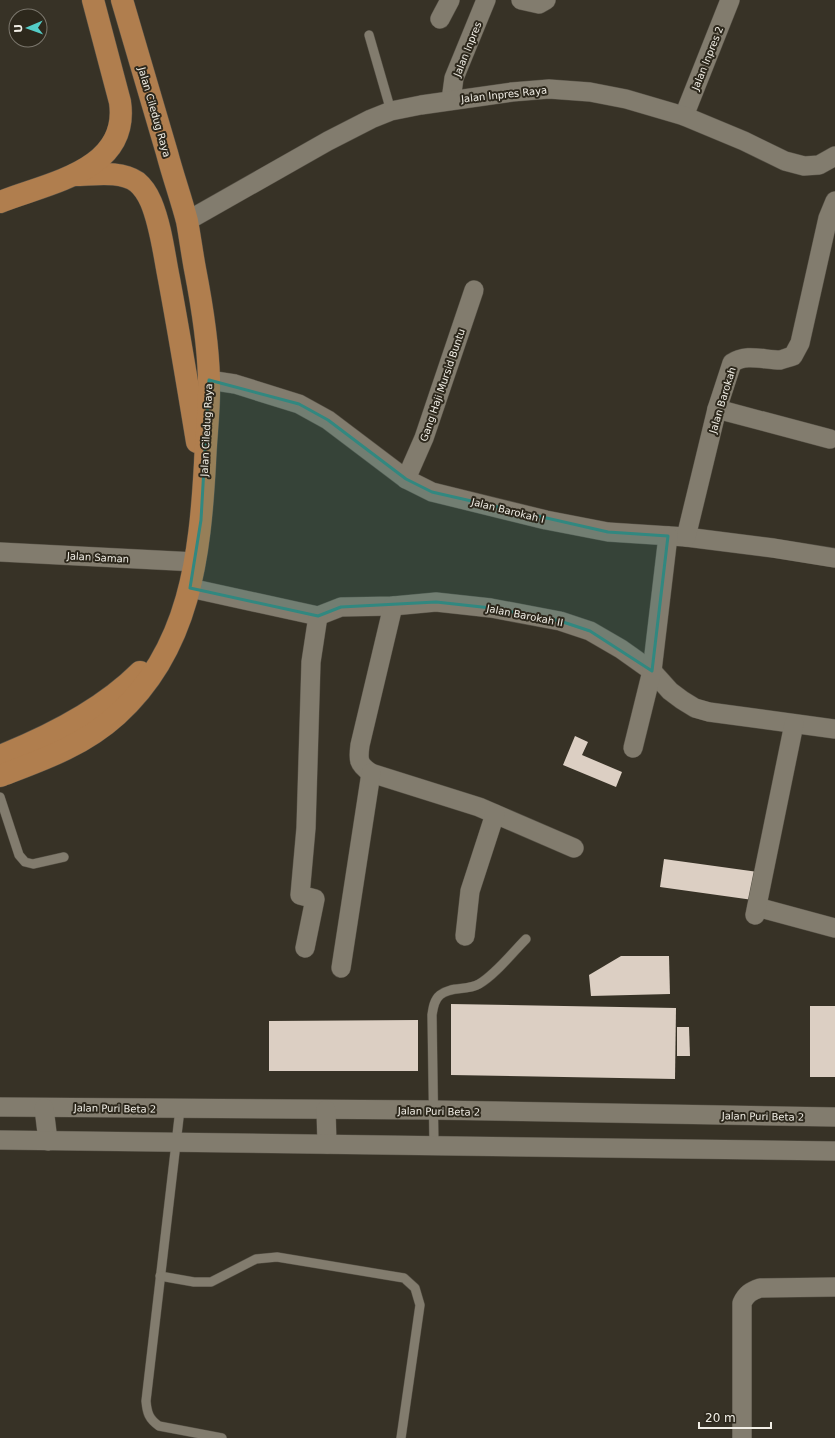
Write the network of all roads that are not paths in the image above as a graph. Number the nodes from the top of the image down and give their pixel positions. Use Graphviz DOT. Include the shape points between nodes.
graph roads {
  1 [pos="94,0"];
  2 [pos="122,0"];
  3 [pos="450,0"];
  4 [pos="486,0"];
  5 [pos="521,0"];
  6 [pos="546,0"];
  7 [pos="730,0"];
  8 [pos="440,19"];
  9 [pos="369,35"];
  10 [pos="451,100"];
  11 [pos="391,111"];
  12 [pos="684,116"];
  13 [pos="835,156"];
  14 [pos="74,175"];
  15 [pos="835,201"];
  16 [pos="0,202"];
  17 [pos="186,221"];
  18 [pos="474,290"];
  19 [pos="209,380"];
  20 [pos="717,409"];
  21 [pos="830,439"];
  22 [pos="406,479"];
  23 [pos="203,487"];
  24 [pos="677,537"];
  25 [pos="0,552"];
  26 [pos="835,558"];
  27 [pos="196,562"];
  28 [pos="190,588"];
  29 [pos="393,606"];
  30 [pos="318,616"];
  31 [pos="175,632"];
  32 [pos="652,671"];
  33 [pos="794,724"];
  34 [pos="835,729"];
  35 [pos="633,748"];
  36 [pos="0,756"];
  37 [pos="371,773"];
  38 [pos="0,776"];
  39 [pos="0,797"];
  40 [pos="495,814"];
  41 [pos="574,848"];
  42 [pos="64,857"];
  43 [pos="835,928"];
  44 [pos="465,936"];
  45 [pos="526,939"];
  46 [pos="305,948"];
  47 [pos="341,968"];
  48 [pos="0,1107"];
  49 [pos="44,1108"];
  50 [pos="180,1109"];
  51 [pos="326,1110"];
  52 [pos="434,1110"];
  53 [pos="835,1117"];
  54 [pos="0,1140"];
  55 [pos="48,1141"];
  56 [pos="176,1142"];
  57 [pos="326,1144"];
  58 [pos="434,1145"];
  59 [pos="835,1151"];
  60 [pos="160,1276"];
  61 [pos="835,1288"];
  62 [pos="222,1438"];
  63 [pos="401,1438"];
  64 [pos="742,1438"];
  1 -- 14 [label="main road" via="120,102 121,118 114,142 105,154"];
  2 -- 17 [label="main road, Jalan Ciledug Raya"];
  3 -- 8 [label="street"];
  4 -- 10 [label="street, Jalan Inpres" via="454,78"];
  5 -- 6 [label="street" via="539,4"];
  7 -- 12 [label="street, Jalan Inpres 2"];
  9 -- 11 [label="lane"];
  10 -- 11 [label="street, Jalan Inpres Raya"];
  10 -- 12 [label="street, Jalan Inpres Raya" via="549,89 590,92 626,99"];
  11 -- 17 [label="street, Jalan Inpres Raya" via="328,141"];
  12 -- 13 [label="street, Jalan Inpres Raya" via="785,161 804,166 819,165"];
  14 -- 16 [label="main road"];
  14 -- 23 [label="main road" via="113,174 128,178 138,184 151,202 180,340"];
  15 -- 20 [label="street, Jalan Barokah" via="828,218 800,343 793,356 782,360 746,358 732,363"];
  17 -- 19 [label="main road, Jalan Ciledug Raya" via="205,333"];
  18 -- 22 [label="street, Gang Haji Mursid Buntu" via="424,438"];
  19 -- 22 [label="street, Jalan Barokah I" via="235,384 300,404 328,420"];
  19 -- 23 [label="main road, Jalan Ciledug Raya"];
  20 -- 21 [label="street"];
  20 -- 24 [label="street, Jalan Barokah"];
  22 -- 24 [label="street, Jalan Barokah I" via="432,492 546,520 608,532"];
  23 -- 27 [label="main road, Jalan Ciledug Raya"];
  24 -- 26 [label="street, Jalan Barokah I"];
  24 -- 32 [label="street, Jalan Barokah"];
  25 -- 27 [label="street, Jalan Saman"];
  27 -- 28 [label="main road, Jalan Ciledug Raya"];
  28 -- 30 [label="street"];
  28 -- 31 [label="main road, Jalan Ciledug Raya"];
  29 -- 30 [label="street, Jalan Barokah II" via="341,607"];
  29 -- 32 [label="street, Jalan Barokah II" via="436,602 560,620 590,631"];
  29 -- 37 [label="street" via="358,758 363,768"];
  30 -- 46 [label="street" via="311,662 306,828 300,895 315,899"];
  31 -- 36 [label="main road" via="146,666 113,696 63,726"];
  31 -- 38 [label="main road, Jalan Ciledug Raya" via="142,688 116,716 68,749"];
  32 -- 33 [label="street, Jalan Barokah II" via="670,690 695,708"];
  32 -- 35 [label="street, Jalan Barokah"];
  33 -- 34 [label="street, Jalan Barokah II"];
  33 -- 43 [label="street" via="756,911"];
  37 -- 40 [label="street"];
  37 -- 47 [label="street"];
  39 -- 42 [label="lane" via="19,855 25,862 33,864"];
  40 -- 41 [label="street"];
  40 -- 44 [label="street" via="470,891"];
  45 -- 52 [label="lane" via="489,977 466,989 450,990 440,995 434,1004"];
  48 -- 49 [label="street, Jalan Puri Beta 2"];
  49 -- 50 [label="street, Jalan Puri Beta 2"];
  49 -- 55 [label="street"];
  50 -- 51 [label="street, Jalan Puri Beta 2"];
  50 -- 56 [label="lane"];
  51 -- 52 [label="street, Jalan Puri Beta 2"];
  51 -- 57 [label="street"];
  52 -- 53 [label="street, Jalan Puri Beta 2"];
  52 -- 58 [label="lane"];
  54 -- 55 [label="street"];
  55 -- 56 [label="street"];
  56 -- 57 [label="street"];
  56 -- 60 [label="lane"];
  57 -- 58 [label="street"];
  58 -- 59 [label="street"];
  60 -- 62 [label="lane" via="146,1401 147,1413 159,1426"];
  60 -- 63 [label="lane" via="211,1282 256,1259 277,1257 404,1278 415,1288 420,1305"];
  61 -- 64 [label="street" via="760,1288 746,1296 742,1303"];
}
